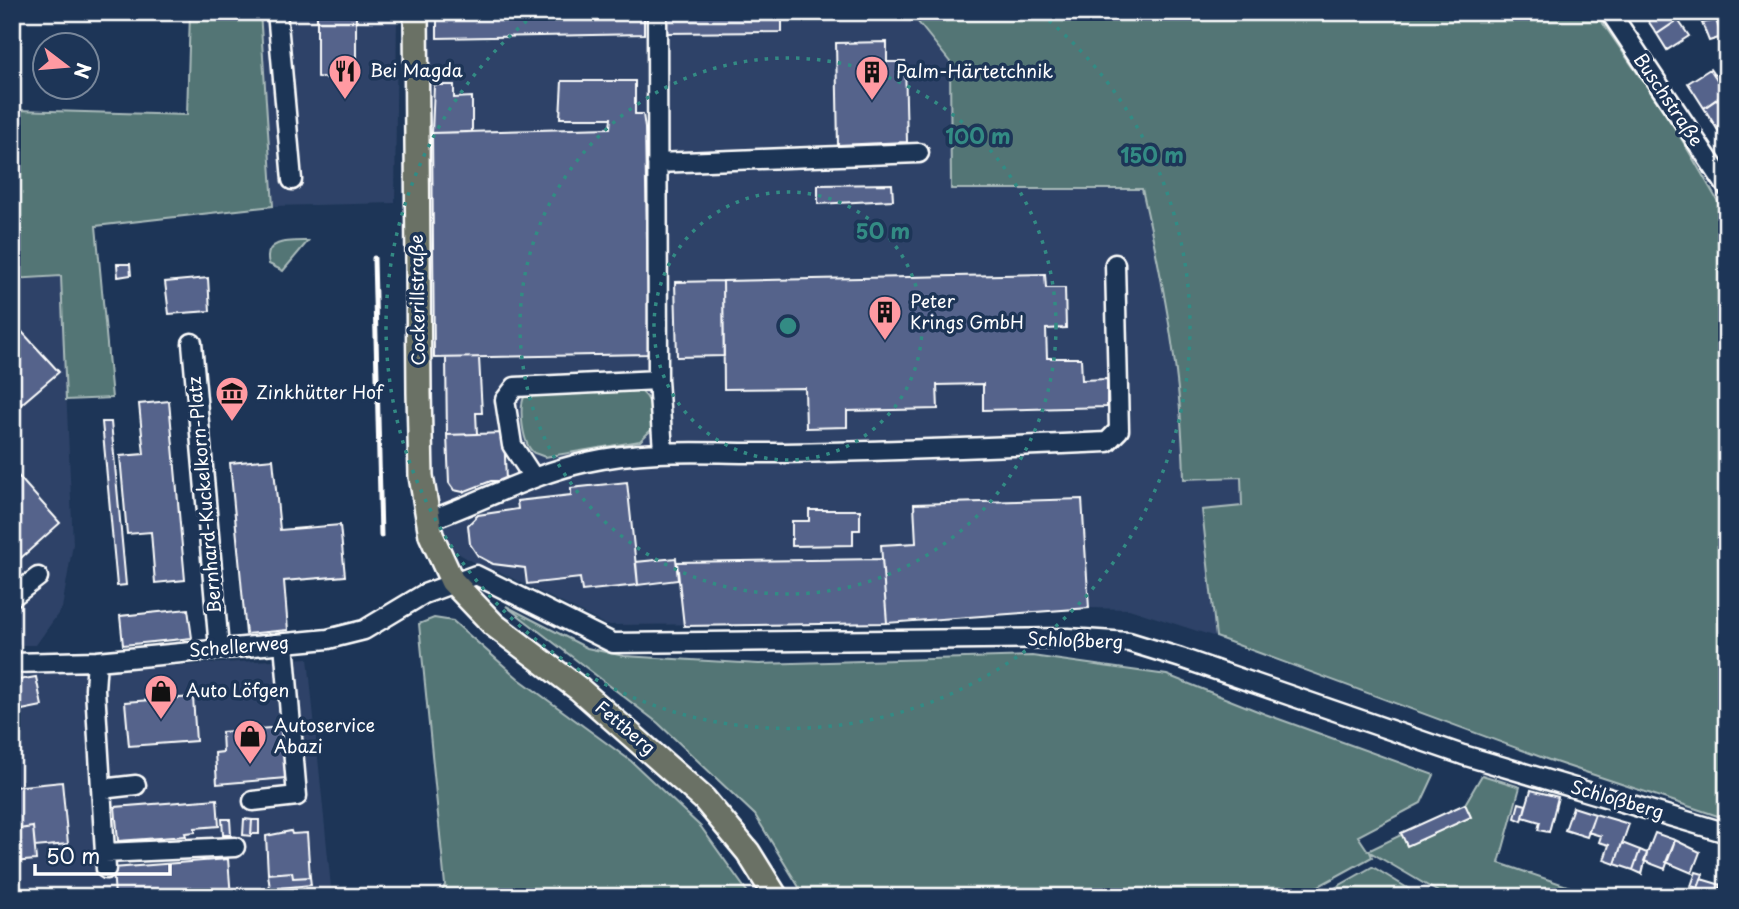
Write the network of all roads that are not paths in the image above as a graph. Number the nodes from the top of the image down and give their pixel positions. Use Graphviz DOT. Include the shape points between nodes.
graph roads {
  1 [pos="277,12"];
  2 [pos="416,12"];
  3 [pos="657,12"];
  4 [pos="1610,12"];
  5 [pos="919,153"];
  6 [pos="657,163"];
  7 [pos="292,180"];
  8 [pos="1727,187"];
  9 [pos="1115,264"];
  10 [pos="192,343"];
  11 [pos="658,380"];
  12 [pos="663,450"];
  13 [pos="533,477"];
  14 [pos="427,521"];
  15 [pos="38,577"];
  16 [pos="452,581"];
  17 [pos="12,597"];
  18 [pos="284,643"];
  19 [pos="219,648"];
  20 [pos="97,661"];
  21 [pos="12,663"];
  22 [pos="136,785"];
  23 [pos="101,789"];
  24 [pos="253,801"];
  25 [pos="1727,833"];
  26 [pos="235,847"];
  27 [pos="776,897"];
  1 -- 7 [label="street"];
  2 -- 14 [label="main road, Cockerillstraße" via="419,393"];
  3 -- 6 [label="street"];
  4 -- 8 [label="street, Buschstraße"];
  5 -- 6 [label="street"];
  6 -- 11 [label="street"];
  9 -- 12 [label="street" via="1119,430 1108,442 937,450"];
  10 -- 19 [label="street, Bernhard-Kuckelkorn-Platz"];
  11 -- 12 [label="street"];
  11 -- 13 [label="street" via="515,387 505,400 512,445"];
  12 -- 13 [label="street" via="587,462"];
  13 -- 14 [label="street"];
  14 -- 16 [label="main road, Cockerillstraße"];
  15 -- 17 [label="street"];
  16 -- 18 [label="street, Schellerweg" via="364,629 328,639"];
  16 -- 25 [label="street, Schloßberg" via="476,575 613,643 1068,638 1129,642 1463,755"];
  16 -- 27 [label="main road, Fettberg" via="494,625 579,689 704,799 748,852"];
  18 -- 19 [label="street, Schellerweg"];
  18 -- 24 [label="street" via="297,796"];
  19 -- 20 [label="street, Schellerweg"];
  20 -- 21 [label="street, Schellerweg"];
  20 -- 23 [label="street"];
  22 -- 23 [label="street"];
  23 -- 26 [label="street" via="106,861"];
}
